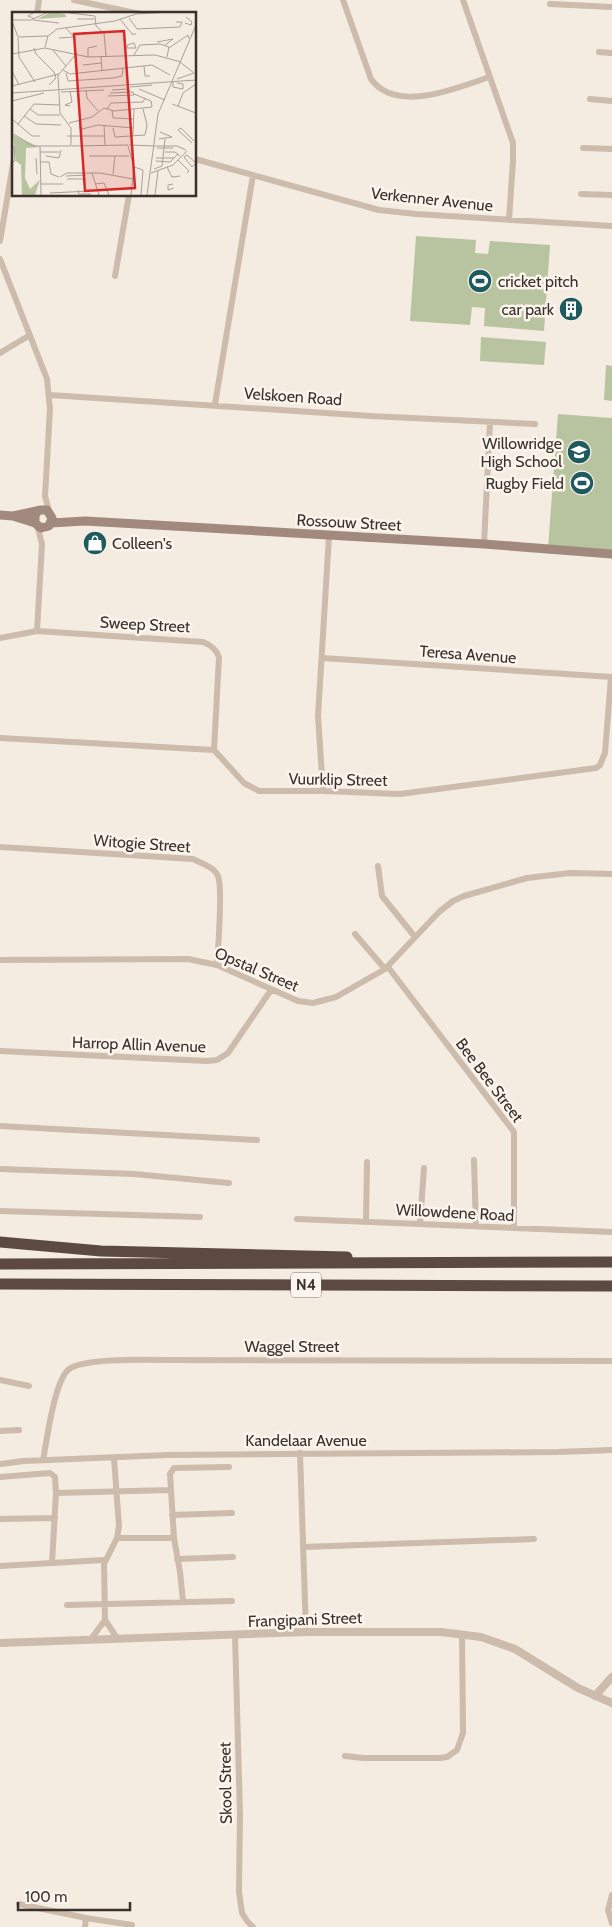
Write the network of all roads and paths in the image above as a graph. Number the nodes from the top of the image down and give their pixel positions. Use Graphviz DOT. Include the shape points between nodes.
graph roads {
  1 [pos="74,0"];
  2 [pos="343,0"];
  3 [pos="463,0"];
  4 [pos="550,4"];
  5 [pos="612,7"];
  6 [pos="131,12"];
  7 [pos="599,52"];
  8 [pos="612,53"];
  9 [pos="489,77"];
  10 [pos="590,99"];
  11 [pos="612,101"];
  12 [pos="583,148"];
  13 [pos="612,149"];
  14 [pos="196,159"];
  15 [pos="12,170"];
  16 [pos="254,175"];
  17 [pos="581,194"];
  18 [pos="612,195"];
  19 [pos="129,196"];
  20 [pos="509,220"];
  21 [pos="612,226"];
  22 [pos="0,241"];
  23 [pos="0,259"];
  24 [pos="115,276"];
  25 [pos="30,335"];
  26 [pos="0,353"];
  27 [pos="50,395"];
  28 [pos="215,404"];
  29 [pos="490,422"];
  30 [pos="535,424"];
  31 [pos="45,496"];
  32 [pos="39,511"];
  33 [pos="49,512"];
  34 [pos="0,515"];
  35 [pos="13,516"];
  36 [pos="85,521"];
  37 [pos="36,524"];
  38 [pos="50,524"];
  39 [pos="329,536"];
  40 [pos="42,544"];
  41 [pos="484,544"];
  42 [pos="612,554"];
  43 [pos="37,631"];
  44 [pos="0,638"];
  45 [pos="322,658"];
  46 [pos="612,677"];
  47 [pos="0,738"];
  48 [pos="214,750"];
  49 [pos="323,791"];
  50 [pos="0,847"];
  51 [pos="378,866"];
  52 [pos="612,874"];
  53 [pos="355,934"];
  54 [pos="415,938"];
  55 [pos="0,960"];
  56 [pos="217,966"];
  57 [pos="386,968"];
  58 [pos="271,990"];
  59 [pos="0,1051"];
  60 [pos="0,1126"];
  61 [pos="257,1140"];
  62 [pos="474,1160"];
  63 [pos="367,1162"];
  64 [pos="424,1168"];
  65 [pos="0,1169"];
  66 [pos="229,1183"];
  67 [pos="0,1211"];
  68 [pos="200,1217"];
  69 [pos="297,1219"];
  70 [pos="366,1221"];
  71 [pos="420,1223"];
  72 [pos="476,1227"];
  73 [pos="514,1228"];
  74 [pos="612,1232"];
  75 [pos="0,1242"];
  76 [pos="483,1262"];
  77 [pos="612,1262"];
  78 [pos="0,1264"];
  79 [pos="0,1284"];
  80 [pos="612,1286"];
  81 [pos="612,1361"];
  82 [pos="0,1380"];
  83 [pos="29,1386"];
  84 [pos="19,1430"];
  85 [pos="0,1431"];
  86 [pos="612,1450"];
  87 [pos="300,1453"];
  88 [pos="114,1458"];
  89 [pos="43,1460"];
  90 [pos="0,1464"];
  91 [pos="229,1467"];
  92 [pos="0,1477"];
  93 [pos="171,1490"];
  94 [pos="116,1491"];
  95 [pos="56,1493"];
  96 [pos="232,1513"];
  97 [pos="172,1515"];
  98 [pos="55,1518"];
  99 [pos="0,1519"];
  100 [pos="117,1538"];
  101 [pos="174,1538"];
  102 [pos="534,1539"];
  103 [pos="303,1547"];
  104 [pos="234,1557"];
  105 [pos="177,1559"];
  106 [pos="104,1560"];
  107 [pos="52,1563"];
  108 [pos="0,1566"];
  109 [pos="182,1601"];
  110 [pos="232,1601"];
  111 [pos="105,1603"];
  112 [pos="67,1606"];
  113 [pos="105,1620"];
  114 [pos="306,1632"];
  115 [pos="462,1634"];
  116 [pos="235,1635"];
  117 [pos="117,1638"];
  118 [pos="91,1639"];
  119 [pos="0,1642"];
  120 [pos="612,1677"];
  121 [pos="595,1696"];
  122 [pos="612,1703"];
  123 [pos="345,1756"];
  124 [pos="612,1895"];
  125 [pos="19,1904"];
  126 [pos="86,1918"];
  127 [pos="612,1923"];
  128 [pos="132,1925"];
  129 [pos="86,1927"];
  130 [pos="254,1927"];
  1 -- 6 [label="street"];
  2 -- 9 [label="street" via="371,79 383,91 408,96 442,94"];
  3 -- 9 [label="street"];
  4 -- 5 [label="street"];
  7 -- 8 [label="street"];
  9 -- 20 [label="street" via="513,143"];
  10 -- 11 [label="street"];
  12 -- 13 [label="street"];
  14 -- 16 [label="street, Verkenner Avenue"];
  15 -- 22 [label="street"];
  16 -- 20 [label="street, Verkenner Avenue" via="379,210"];
  16 -- 28 [label="street"];
  17 -- 18 [label="street"];
  19 -- 24 [label="street"];
  20 -- 21 [label="street, Verkenner Avenue"];
  23 -- 25 [label="street"];
  25 -- 26 [label="street"];
  25 -- 27 [label="street"];
  27 -- 28 [label="street, Velskoen Road"];
  27 -- 31 [label="street"];
  28 -- 29 [label="street, Velskoen Road"];
  29 -- 30 [label="street, Velskoen Road"];
  29 -- 41 [label="street"];
  31 -- 32 [label="street"];
  31 -- 33 [label="street"];
  32 -- 33 [label="main road"];
  32 -- 35 [label="main road"];
  32 -- 37 [label="main road" via="35,515"];
  33 -- 36 [label="main road, Rossouw Street"];
  33 -- 38 [label="main road"];
  34 -- 35 [label="main road"];
  35 -- 37 [label="main road"];
  36 -- 38 [label="main road, Rossouw Street"];
  36 -- 39 [label="main road, Rossouw Street"];
  37 -- 38 [label="main road" via="41,528"];
  37 -- 40 [label="street"];
  38 -- 40 [label="street"];
  39 -- 41 [label="main road, Rossouw Street"];
  39 -- 45 [label="street"];
  40 -- 43 [label="street"];
  41 -- 42 [label="main road, Rossouw Street"];
  43 -- 44 [label="street, Sweep Street"];
  43 -- 48 [label="street, Sweep Street" via="210,644 218,658"];
  45 -- 46 [label="street, Teresa Avenue"];
  45 -- 49 [label="street" via="318,716"];
  46 -- 49 [label="street, Vuurklip Street" via="605,753 596,768 400,794"];
  47 -- 48 [label="street"];
  48 -- 49 [label="street, Vuurklip Street" via="251,789 259,792"];
  50 -- 56 [label="street, Witogie Street" via="193,859 206,865 218,875 220,888"];
  51 -- 54 [label="street" via="382,896"];
  52 -- 54 [label="street, Opstal Street" via="550,874 485,889 453,901"];
  53 -- 57 [label="street, Bee Bee Street"];
  54 -- 57 [label="street, Opstal Street"];
  55 -- 56 [label="street, Opstal Street" via="188,960"];
  56 -- 58 [label="street, Opstal Street"];
  57 -- 58 [label="street, Opstal Street" via="336,997 313,1004"];
  57 -- 73 [label="street, Bee Bee Street" via="514,1132"];
  58 -- 59 [label="street, Harrop Allin Avenue" via="228,1053 217,1060"];
  60 -- 61 [label="street"];
  62 -- 72 [label="street"];
  63 -- 70 [label="street"];
  64 -- 71 [label="street"];
  65 -- 66 [label="street" via="134,1174"];
  67 -- 68 [label="street"];
  69 -- 70 [label="street, Willowdene Road"];
  70 -- 71 [label="street, Willowdene Road"];
  71 -- 72 [label="street, Willowdene Road"];
  72 -- 73 [label="street, Willowdene Road"];
  73 -- 74 [label="street, Willowdene Road"];
  75 -- 76 [label="highway" via="101,1251"];
  76 -- 77 [label="highway, N4"];
  76 -- 78 [label="highway, N4"];
  79 -- 80 [label="highway, N4"];
  81 -- 89 [label="street, Waggel Street" via="169,1360 82,1363 68,1370 61,1380"];
  82 -- 83 [label="street"];
  84 -- 85 [label="street"];
  86 -- 87 [label="street, Kandelaar Avenue"];
  87 -- 88 [label="street, Kandelaar Avenue"];
  87 -- 103 [label="street"];
  88 -- 89 [label="street, Kandelaar Avenue"];
  88 -- 94 [label="street"];
  89 -- 90 [label="street, Kandelaar Avenue"];
  91 -- 93 [label="street" via="174,1468 170,1474"];
  92 -- 95 [label="street" via="50,1473 54,1477"];
  93 -- 94 [label="street"];
  93 -- 97 [label="street"];
  94 -- 95 [label="street"];
  94 -- 100 [label="street"];
  95 -- 98 [label="street"];
  96 -- 97 [label="street"];
  97 -- 101 [label="street"];
  98 -- 99 [label="street"];
  98 -- 107 [label="street"];
  100 -- 101 [label="street"];
  100 -- 106 [label="street"];
  101 -- 105 [label="street"];
  102 -- 103 [label="street"];
  103 -- 114 [label="street"];
  104 -- 105 [label="street"];
  105 -- 109 [label="street"];
  106 -- 107 [label="street"];
  106 -- 111 [label="street"];
  107 -- 108 [label="street"];
  109 -- 110 [label="street"];
  109 -- 111 [label="street"];
  111 -- 112 [label="street"];
  111 -- 113 [label="street"];
  113 -- 117 [label="street"];
  113 -- 118 [label="street"];
  114 -- 115 [label="street, Frangipani Street"];
  114 -- 116 [label="street, Frangipani Street"];
  115 -- 121 [label="street, Frangipani Street" via="515,1649"];
  115 -- 123 [label="street" via="463,1732 457,1750 439,1758"];
  116 -- 117 [label="street, Frangipani Street"];
  116 -- 130 [label="street, Skool Street" via="239,1892 242,1913"];
  117 -- 118 [label="street, Frangipani Street"];
  118 -- 119 [label="street, Frangipani Street"];
  120 -- 121 [label="street"];
  121 -- 122 [label="street, Frangipani Street"];
  124 -- 127 [label="street" via="608,1910"];
  125 -- 126 [label="street"];
  126 -- 128 [label="street"];
  126 -- 129 [label="street"];
}
